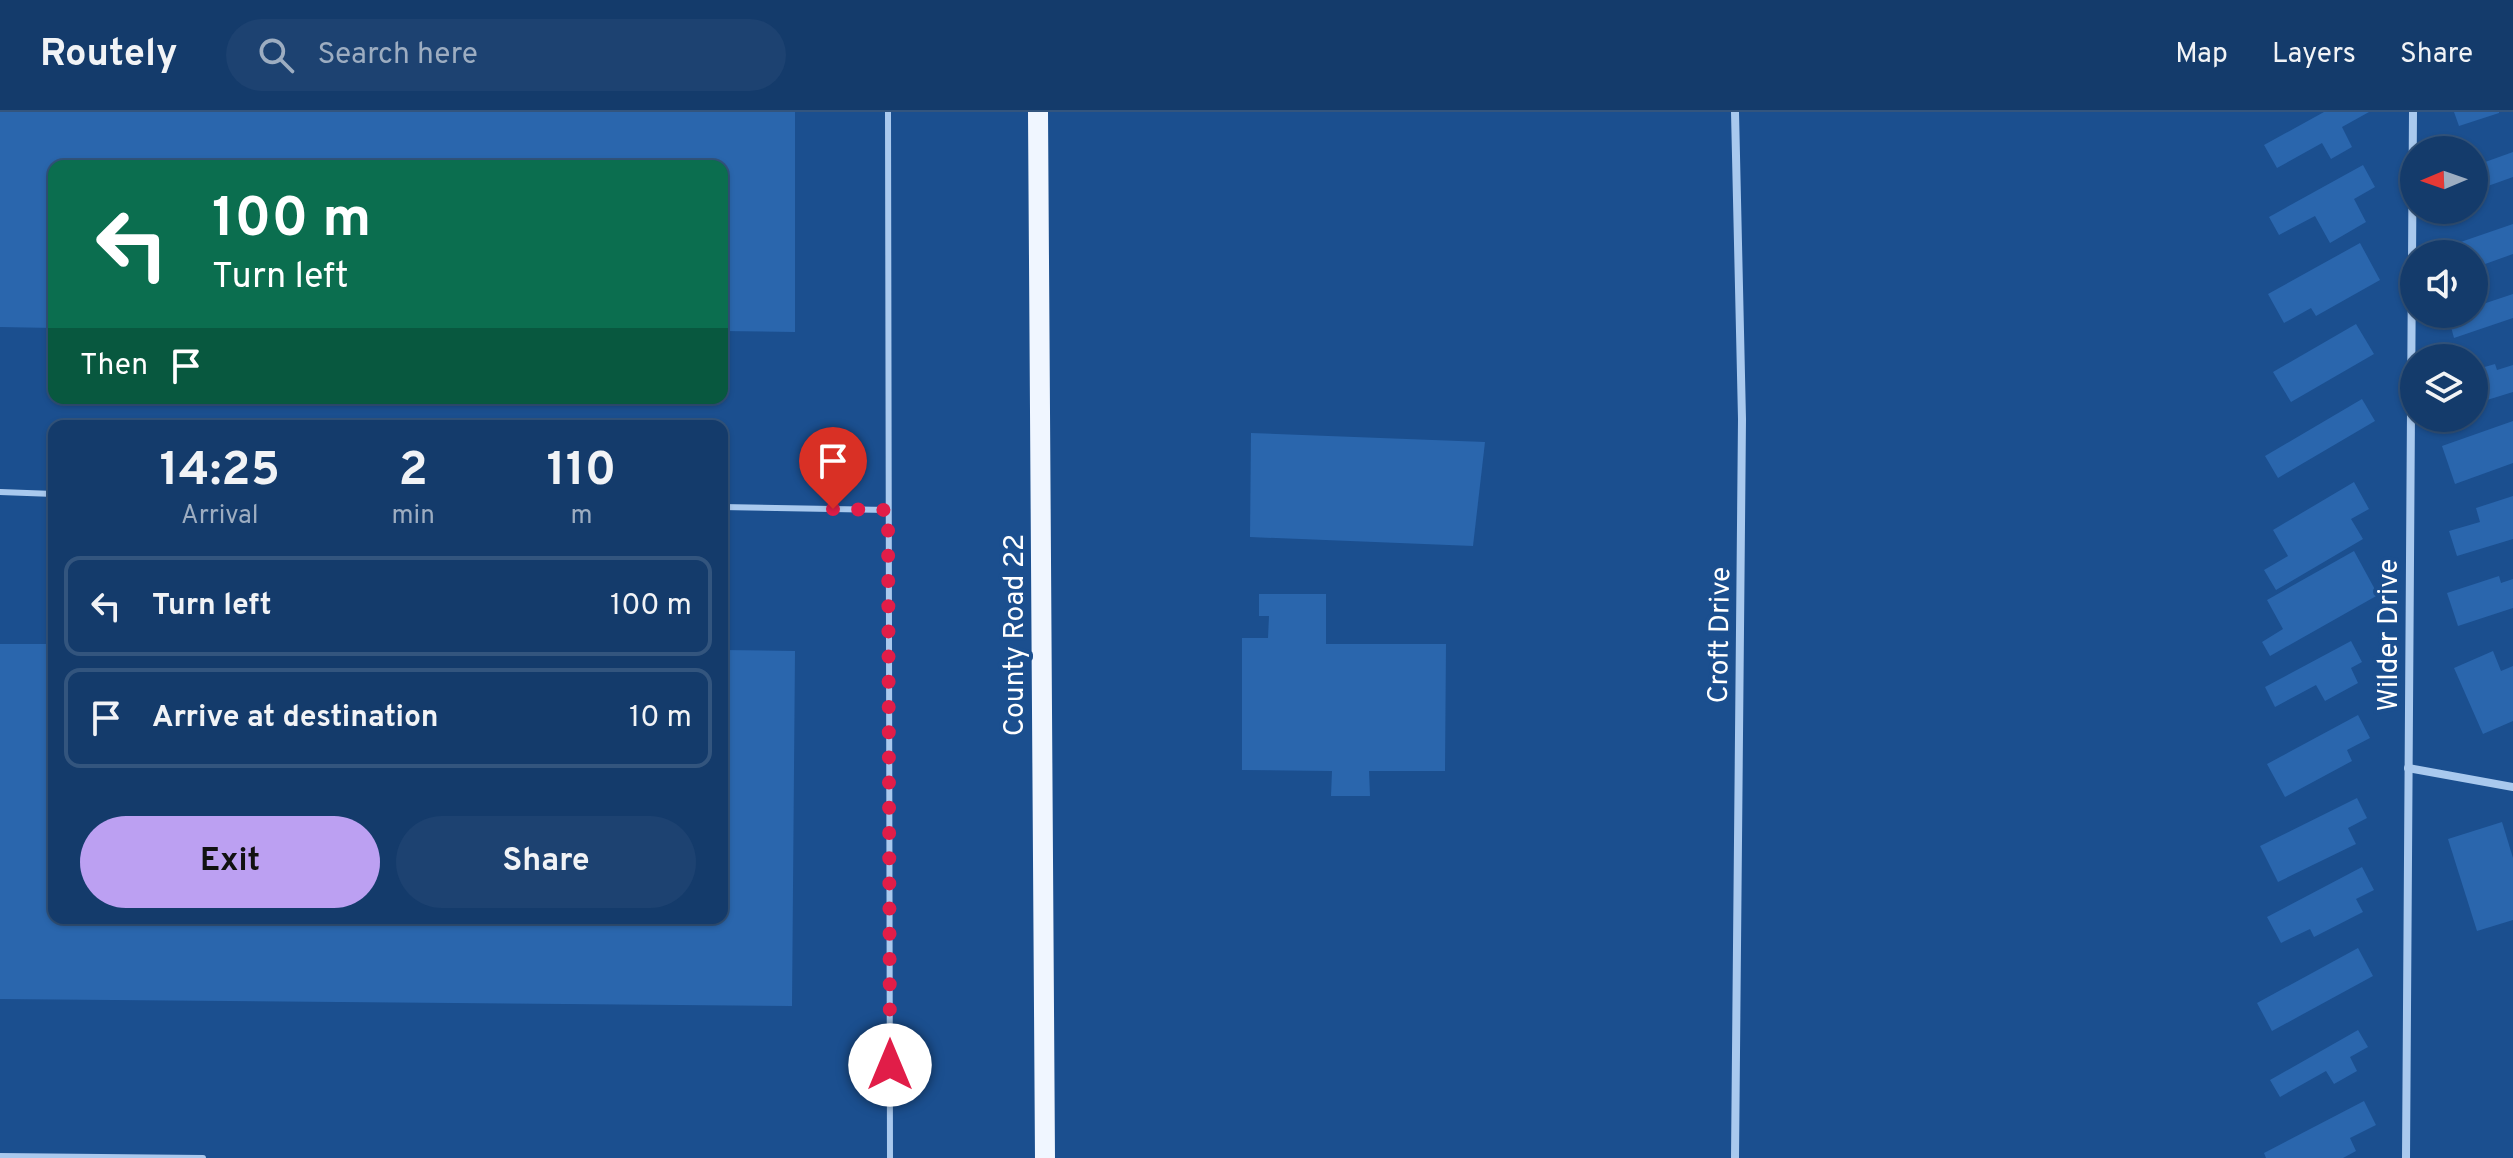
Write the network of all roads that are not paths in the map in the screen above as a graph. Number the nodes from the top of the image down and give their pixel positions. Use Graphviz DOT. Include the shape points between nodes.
graph roads {
  1 [pos="888,112"];
  2 [pos="1038,112"];
  3 [pos="1735,112"];
  4 [pos="2413,112"];
  5 [pos="0,492"];
  6 [pos="48,494"];
  7 [pos="728,507"];
  8 [pos="888,510"];
  9 [pos="2408,768"];
  10 [pos="2513,787"];
  11 [pos="0,1156"];
  12 [pos="203,1158"];
  13 [pos="890,1158"];
  14 [pos="1045,1158"];
  15 [pos="1735,1158"];
  16 [pos="2406,1158"];
  1 -- 8 [label="lane"];
  2 -- 14 [label="main road, County Road 22"];
  3 -- 15 [label="street, Croft Drive" via="1742,434"];
  4 -- 9 [label="street, Wilder Drive"];
  5 -- 6 [label="lane"];
  7 -- 8 [label="lane"];
  8 -- 13 [label="lane"];
  9 -- 10 [label="street"];
  9 -- 16 [label="street, Wilder Drive"];
  11 -- 12 [label="lane"];
}
